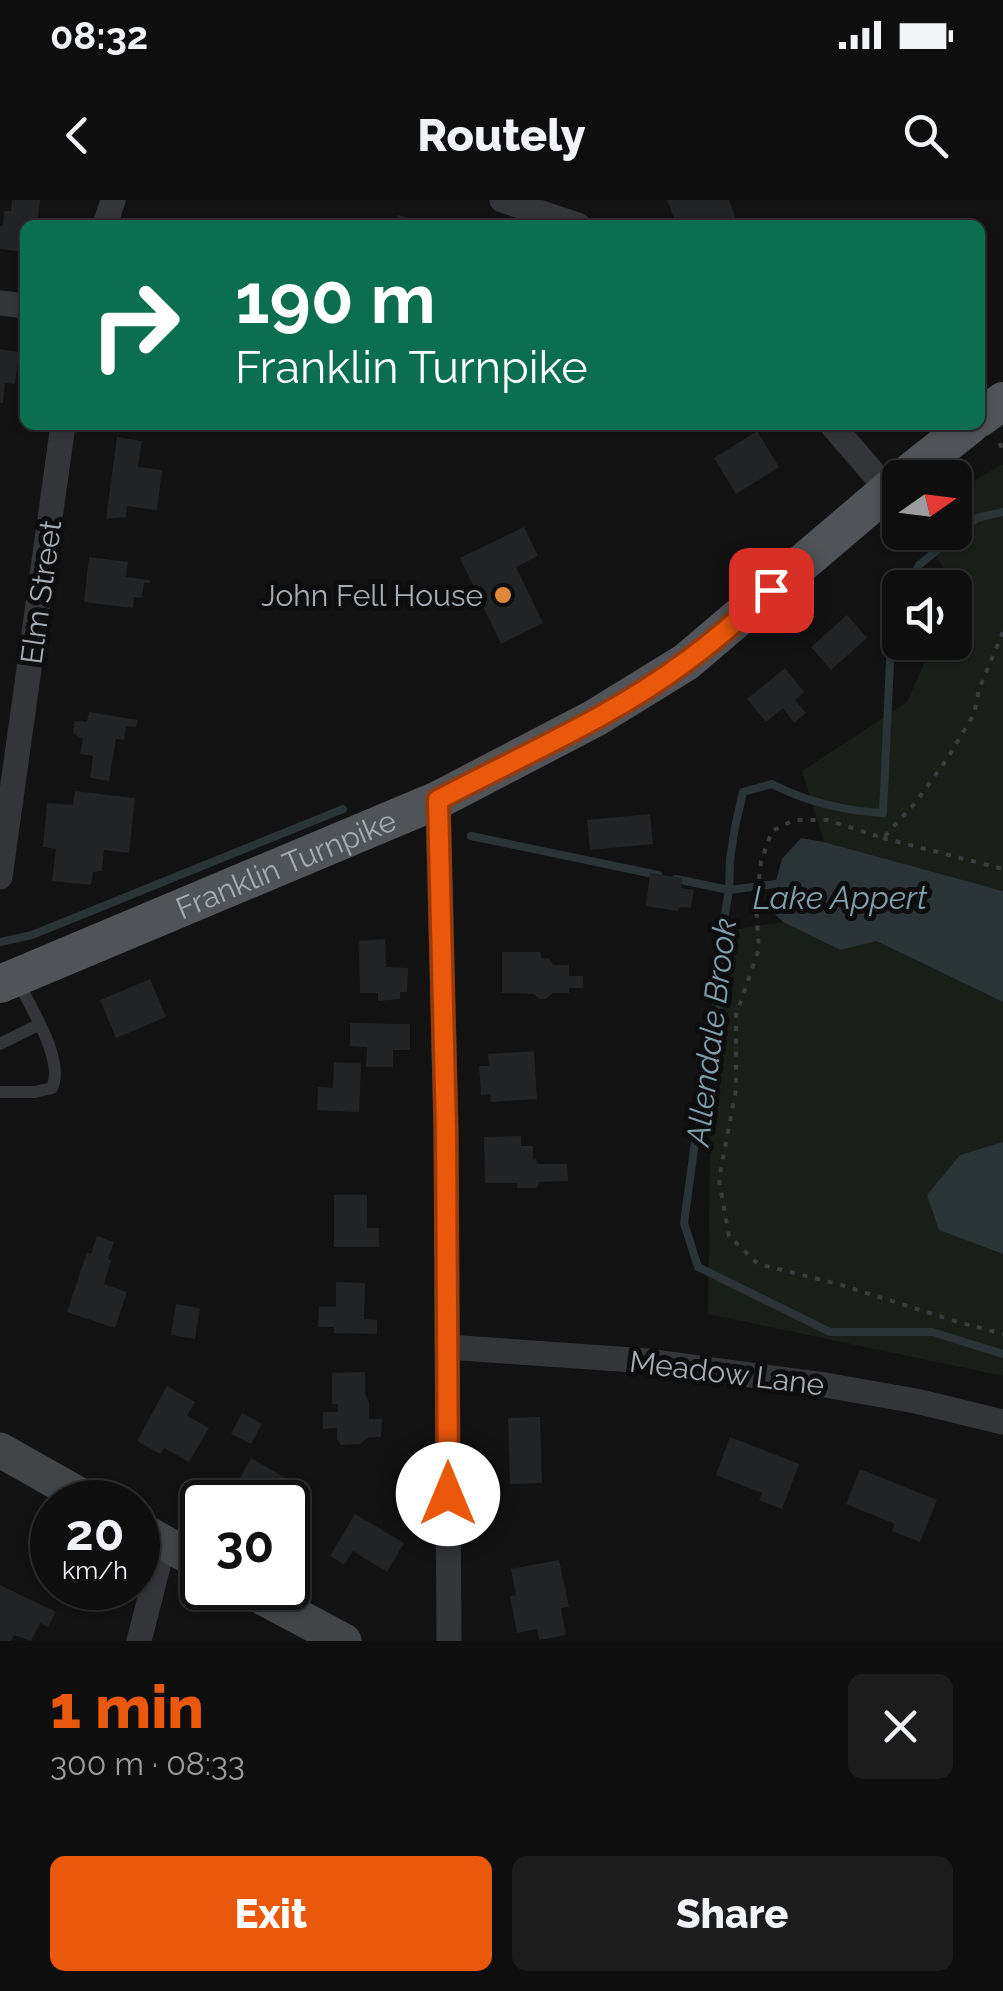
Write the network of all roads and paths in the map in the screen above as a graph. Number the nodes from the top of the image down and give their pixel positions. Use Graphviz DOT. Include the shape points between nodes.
graph roads {
  1 [pos="502,200"];
  2 [pos="563,220"];
  3 [pos="63,430"];
  4 [pos="838,430"];
  5 [pos="964,430"];
  6 [pos="925,460"];
  7 [pos="882,469"];
  8 [pos="882,495"];
  9 [pos="1003,632"];
  10 [pos="438,800"];
  11 [pos="884,838"];
  12 [pos="1003,869"];
  13 [pos="0,877"];
  14 [pos="8,981"];
  15 [pos="38,1025"];
  16 [pos="0,1044"];
  17 [pos="0,1092"];
  18 [pos="1003,1334"];
  19 [pos="448,1347"];
  20 [pos="1003,1422"];
  21 [pos="0,1450"];
  22 [pos="53,1480"];
  23 [pos="143,1610"];
  24 [pos="287,1610"];
  25 [pos="139,1641"];
  26 [pos="344,1641"];
  27 [pos="449,1641"];
  1 -- 2 [label="street"];
  3 -- 13 [label="street, Elm Street"];
  4 -- 7 [label="street"];
  5 -- 6 [label="main road, Franklin Turnpike"];
  8 -- 10 [label="main road, Franklin Turnpike" via="686,662"];
  9 -- 11 [label="path" via="974,714 948,760"];
  10 -- 14 [label="main road, Franklin Turnpike"];
  10 -- 19 [label="street"];
  11 -- 12 [label="path"];
  11 -- 18 [label="path" via="827,820 794,820 772,830 757,900 760,950 736,1014 736,1088 719,1180 729,1236 758,1264"];
  14 -- 15 [label="lane"];
  15 -- 16 [label="lane"];
  15 -- 17 [label="lane" via="55,1064 52,1088"];
  19 -- 20 [label="street, Meadow Lane" via="647,1361 825,1385"];
  19 -- 27 [label="street"];
  21 -- 22 [label="main road"];
  23 -- 25 [label="street"];
  24 -- 26 [label="main road"];
}
